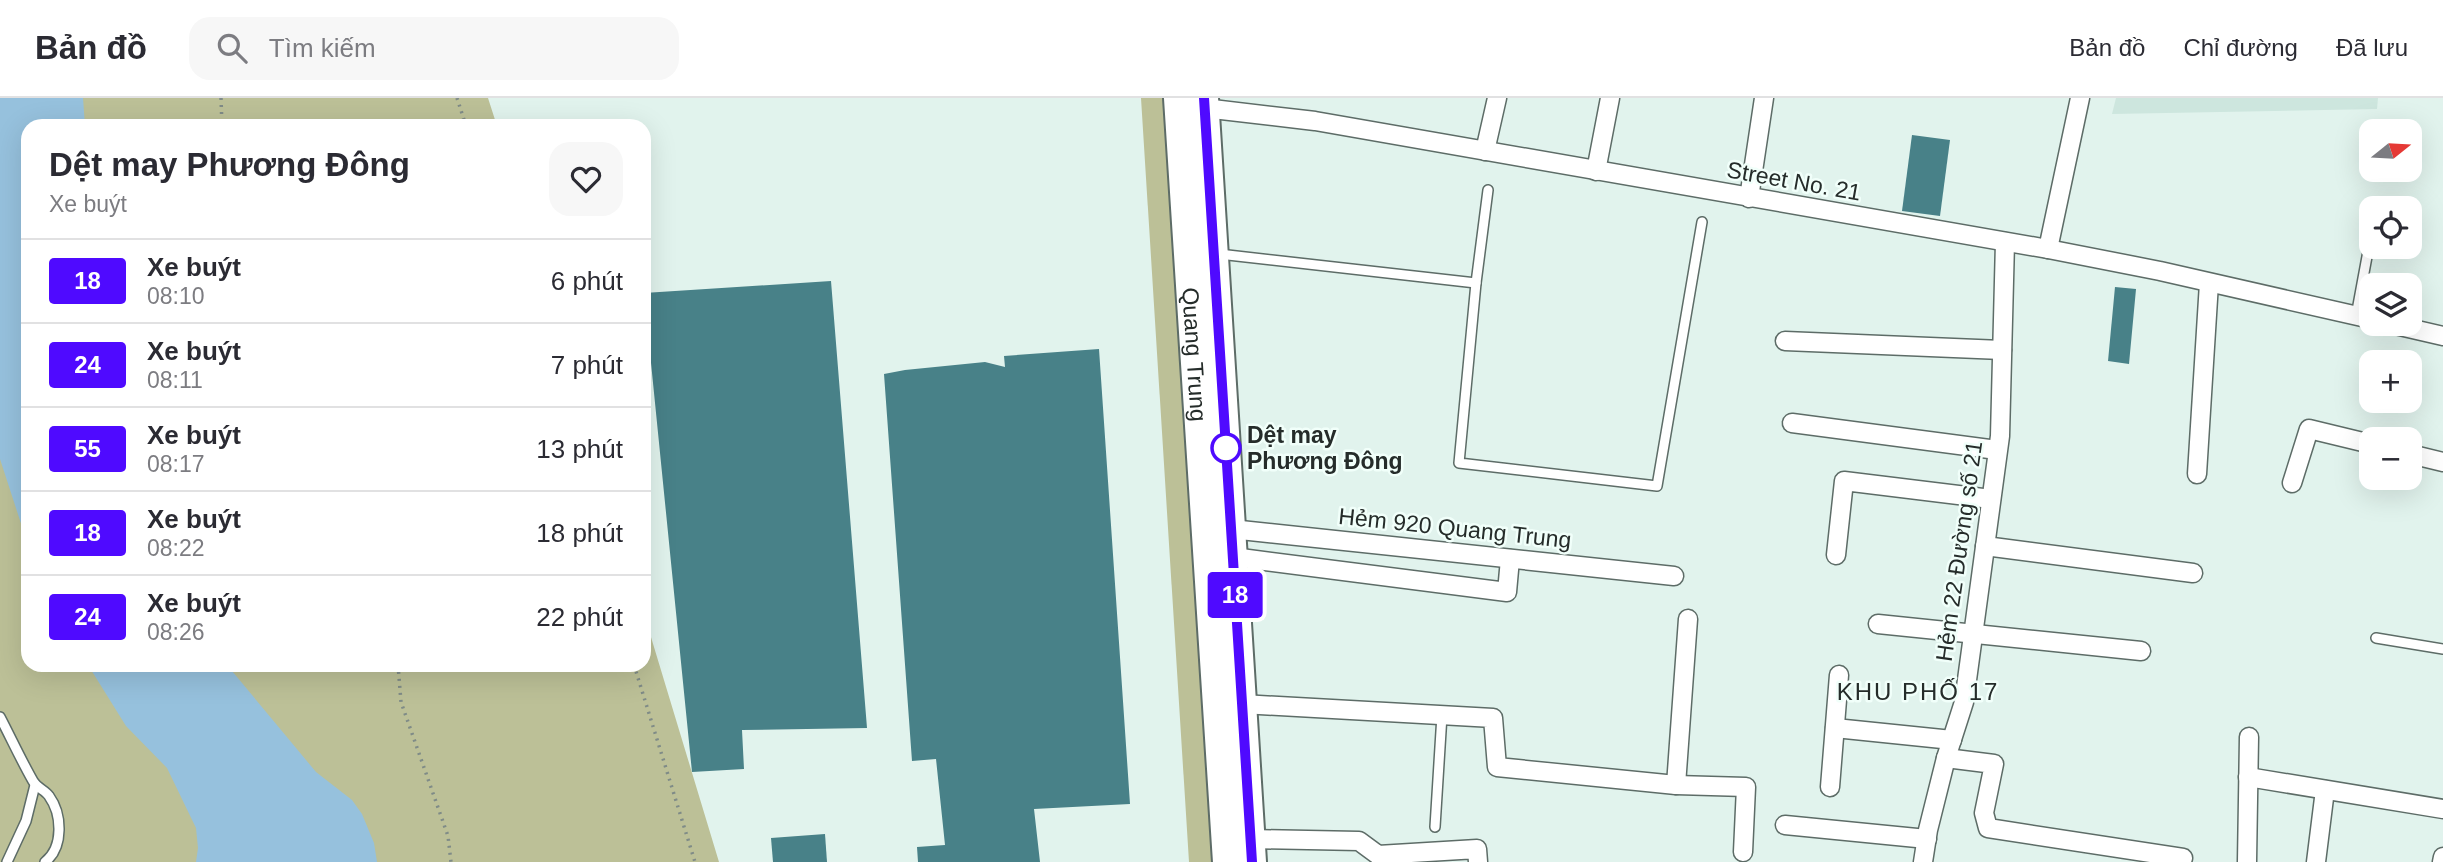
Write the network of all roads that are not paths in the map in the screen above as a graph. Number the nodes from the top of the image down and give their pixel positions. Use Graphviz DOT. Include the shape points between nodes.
graph roads {
  1 [pos="1497,98"];
  2 [pos="1610,98"];
  3 [pos="1764,98"];
  4 [pos="2080,98"];
  5 [pos="1191,102"];
  6 [pos="1485,151"];
  7 [pos="1596,171"];
  8 [pos="1488,190"];
  9 [pos="1749,198"];
  10 [pos="1702,222"];
  11 [pos="2005,242"];
  12 [pos="2048,249"];
  13 [pos="1213,253"];
  14 [pos="1476,282"];
  15 [pos="2209,283"];
  16 [pos="2359,317"];
  17 [pos="2422,331"];
  18 [pos="2443,336"];
  19 [pos="1785,341"];
  20 [pos="2002,350"];
  21 [pos="1792,423"];
  22 [pos="2359,441"];
  23 [pos="1997,450"];
  24 [pos="2422,457"];
  25 [pos="2443,462"];
  26 [pos="2197,474"];
  27 [pos="2292,483"];
  28 [pos="1991,499"];
  29 [pos="1231,529"];
  30 [pos="1985,546"];
  31 [pos="1836,555"];
  32 [pos="1233,557"];
  33 [pos="1510,559"];
  34 [pos="2193,573"];
  35 [pos="1674,576"];
  36 [pos="1688,620"];
  37 [pos="1878,624"];
  38 [pos="1973,634"];
  39 [pos="2376,638"];
  40 [pos="2443,649"];
  41 [pos="2141,651"];
  42 [pos="1839,675"];
  43 [pos="1242,704"];
  44 [pos="1442,715"];
  45 [pos="0,716"];
  46 [pos="1835,728"];
  47 [pos="2249,737"];
  48 [pos="1952,740"];
  49 [pos="1946,758"];
  50 [pos="2248,778"];
  51 [pos="35,785"];
  52 [pos="1676,785"];
  53 [pos="1830,787"];
  54 [pos="2325,790"];
  55 [pos="2443,809"];
  56 [pos="1785,825"];
  57 [pos="1435,827"];
  58 [pos="1927,839"];
  59 [pos="1252,850"];
  60 [pos="1743,852"];
  61 [pos="2183,858"];
  62 [pos="8,862"];
  63 [pos="45,862"];
  64 [pos="1227,862"];
  65 [pos="1478,862"];
  66 [pos="1923,862"];
  67 [pos="2247,862"];
  68 [pos="2316,862"];
  1 -- 6 [label="street"];
  2 -- 7 [label="street"];
  3 -- 9 [label="street"];
  4 -- 12 [label="street"];
  5 -- 6 [label="street, Street No. 21"];
  5 -- 13 [label="main road, Quang Trung"];
  5 -- 64 [label="main road, Quang Trung"];
  6 -- 7 [label="street, Street No. 21"];
  7 -- 9 [label="street, Street No. 21"];
  8 -- 14 [label="lane"];
  9 -- 11 [label="street, Street No. 21"];
  10 -- 14 [label="lane" via="1657,486 1459,463"];
  11 -- 12 [label="street, Street No. 21"];
  11 -- 20 [label="street, Hẻm 22 Đường số 21"];
  12 -- 15 [label="street, Street No. 21"];
  13 -- 14 [label="lane"];
  13 -- 29 [label="main road, Quang Trung"];
  15 -- 16 [label="street, Street No. 21"];
  15 -- 26 [label="street"];
  17 -- 18 [label="street"];
  19 -- 20 [label="street"];
  20 -- 23 [label="street, Hẻm 22 Đường số 21"];
  21 -- 23 [label="street"];
  22 -- 27 [label="street" via="2309,429"];
  23 -- 28 [label="street, Hẻm 22 Đường số 21"];
  24 -- 25 [label="street"];
  28 -- 30 [label="street, Hẻm 22 Đường số 21"];
  28 -- 31 [label="street" via="1844,481"];
  29 -- 32 [label="main road, Quang Trung"];
  29 -- 33 [label="street, Hẻm 920 Quang Trung"];
  30 -- 34 [label="street"];
  30 -- 38 [label="street, Hẻm 22 Đường số 21"];
  32 -- 33 [label="street" via="1507,592"];
  32 -- 43 [label="main road, Quang Trung"];
  33 -- 35 [label="street, Hẻm 920 Quang Trung"];
  36 -- 52 [label="street"];
  37 -- 38 [label="street"];
  38 -- 41 [label="street"];
  38 -- 48 [label="street, Hẻm 22 Đường số 21" via="1964,702"];
  39 -- 40 [label="lane"];
  42 -- 46 [label="street"];
  43 -- 44 [label="street"];
  43 -- 59 [label="main road, Quang Trung"];
  44 -- 52 [label="street" via="1493,718 1497,767"];
  44 -- 57 [label="lane"];
  45 -- 51 [label="lane"];
  46 -- 48 [label="street"];
  46 -- 53 [label="street"];
  47 -- 50 [label="street"];
  48 -- 49 [label="street, Hẻm 22 Đường số 21"];
  49 -- 58 [label="street, Hẻm 22 Đường số 21"];
  49 -- 61 [label="street" via="1994,764 1984,813 1988,828"];
  50 -- 54 [label="street"];
  50 -- 67 [label="street"];
  51 -- 62 [label="lane"];
  51 -- 63 [label="lane" via="48,794 60,831 52,857"];
  52 -- 60 [label="street" via="1746,787"];
  54 -- 55 [label="street"];
  54 -- 68 [label="street"];
  56 -- 58 [label="street"];
  58 -- 66 [label="street, Hẻm 22 Đường số 21"];
  59 -- 65 [label="street" via="1359,841 1378,855 1477,849"];
}
